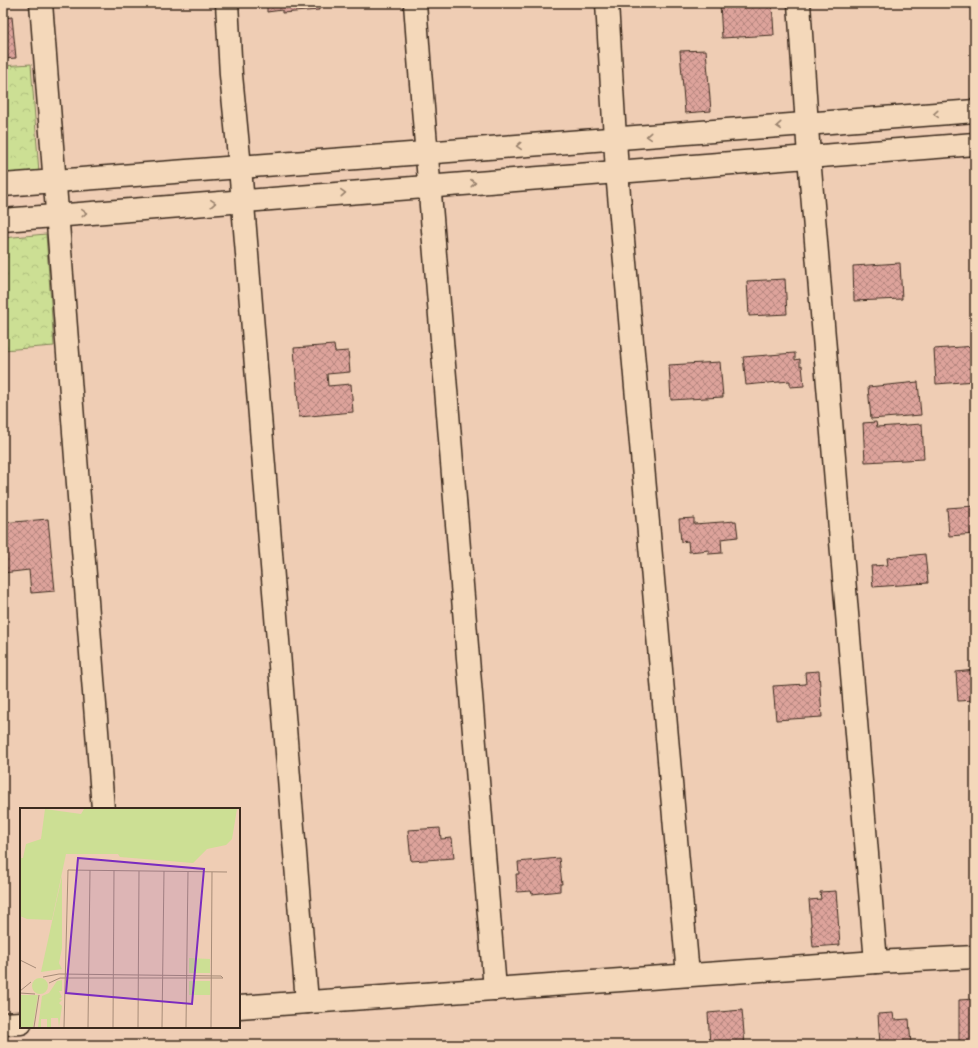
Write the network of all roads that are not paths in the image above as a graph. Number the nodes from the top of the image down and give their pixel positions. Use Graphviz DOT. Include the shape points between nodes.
graph roads {
  1 [pos="41,3"];
  2 [pos="227,3"];
  3 [pos="415,3"];
  4 [pos="607,3"];
  5 [pos="799,3"];
  6 [pos="975,111"];
  7 [pos="807,124"];
  8 [pos="615,138"];
  9 [pos="975,144"];
  10 [pos="427,153"];
  11 [pos="809,157"];
  12 [pos="240,167"];
  13 [pos="617,172"];
  14 [pos="56,181"];
  15 [pos="3,185"];
  16 [pos="429,186"];
  17 [pos="243,201"];
  18 [pos="58,215"];
  19 [pos="3,220"];
  20 [pos="103,808"];
  21 [pos="975,957"];
  22 [pos="876,962"];
  23 [pos="688,975"];
  24 [pos="495,989"];
  25 [pos="307,1002"];
  26 [pos="240,1007"];
  27 [pos="20,1023"];
  28 [pos="3,1024"];
  1 -- 14 [label="street"];
  2 -- 12 [label="street"];
  3 -- 10 [label="street"];
  4 -- 8 [label="street"];
  5 -- 7 [label="street"];
  6 -- 7 [label="street, one-way"];
  7 -- 8 [label="street, one-way"];
  7 -- 11 [label="street"];
  8 -- 10 [label="street, one-way"];
  8 -- 13 [label="street"];
  9 -- 11 [label="street"];
  10 -- 12 [label="street"];
  10 -- 16 [label="street"];
  11 -- 13 [label="street"];
  11 -- 22 [label="street"];
  12 -- 14 [label="street"];
  12 -- 17 [label="street"];
  16 -- 13 [label="street, one-way"];
  13 -- 23 [label="street"];
  14 -- 15 [label="street"];
  14 -- 18 [label="street"];
  17 -- 16 [label="street, one-way"];
  16 -- 24 [label="street"];
  18 -- 17 [label="street, one-way"];
  17 -- 25 [label="street"];
  18 -- 19 [label="street"];
  18 -- 20 [label="street"];
  21 -- 22 [label="street"];
  22 -- 23 [label="street"];
  23 -- 24 [label="street"];
  24 -- 25 [label="street"];
  25 -- 26 [label="street"];
  27 -- 28 [label="street"];
}
